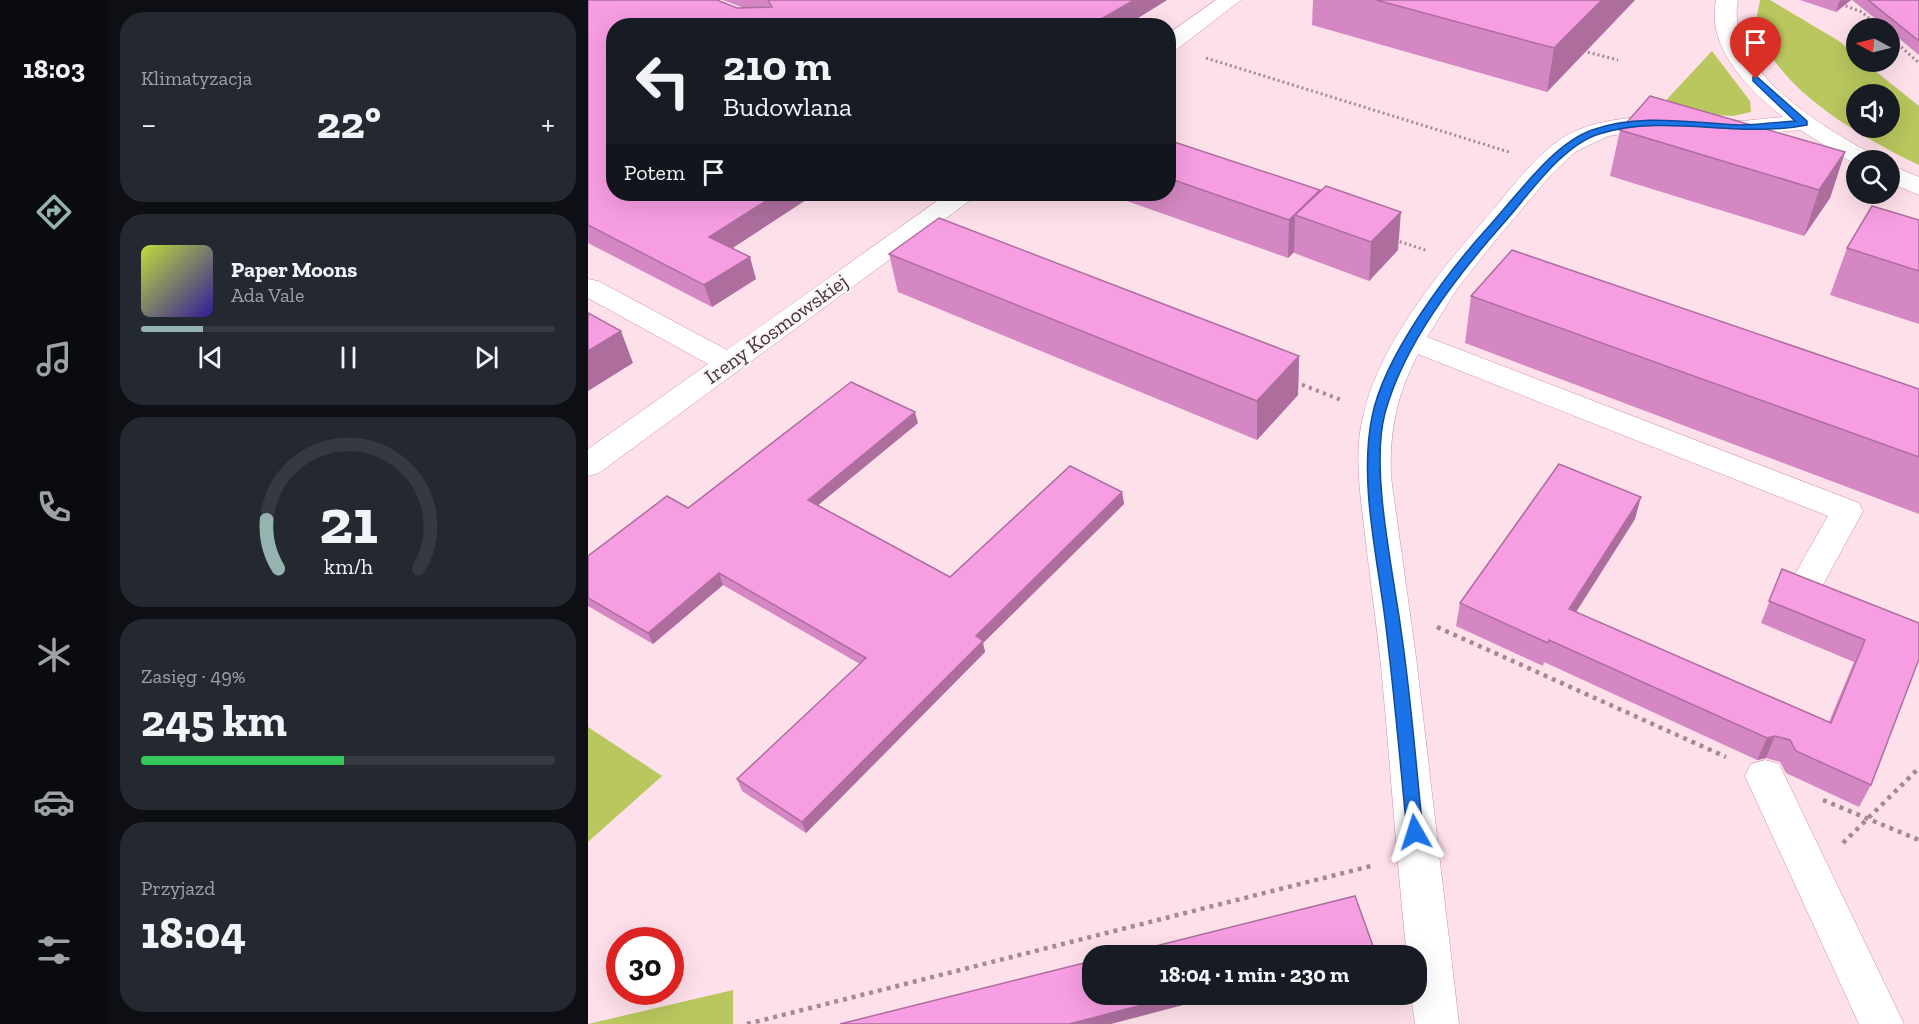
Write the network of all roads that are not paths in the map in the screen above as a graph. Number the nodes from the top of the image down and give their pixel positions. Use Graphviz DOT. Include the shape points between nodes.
graph roads {
  1 [pos="1230,0"];
  2 [pos="1727,0"];
  3 [pos="1176,39"];
  4 [pos="1803,123"];
  5 [pos="1846,150"];
  6 [pos="1900,178"];
  7 [pos="1919,187"];
  8 [pos="953,201"];
  9 [pos="588,287"];
  10 [pos="1411,341"];
  11 [pos="729,363"];
  12 [pos="588,465"];
  13 [pos="1808,581"];
  14 [pos="1765,776"];
  15 [pos="1437,1024"];
  16 [pos="1882,1024"];
  1 -- 3 [label="street"];
  2 -- 4 [label="street" via="1724,17 1744,66"];
  4 -- 5 [label="street"];
  4 -- 10 [label="street" via="1742,128 1691,123 1634,124 1595,132 1567,146 1462,263"];
  6 -- 7 [label="street"];
  8 -- 11 [label="street, Ireny Kosmowskiej"];
  9 -- 11 [label="street"];
  10 -- 13 [label="street" via="1847,511"];
  10 -- 15 [label="street" via="1391,377 1378,415 1374,447 1376,493"];
  11 -- 12 [label="street, Ireny Kosmowskiej"];
  14 -- 16 [label="street"];
}
